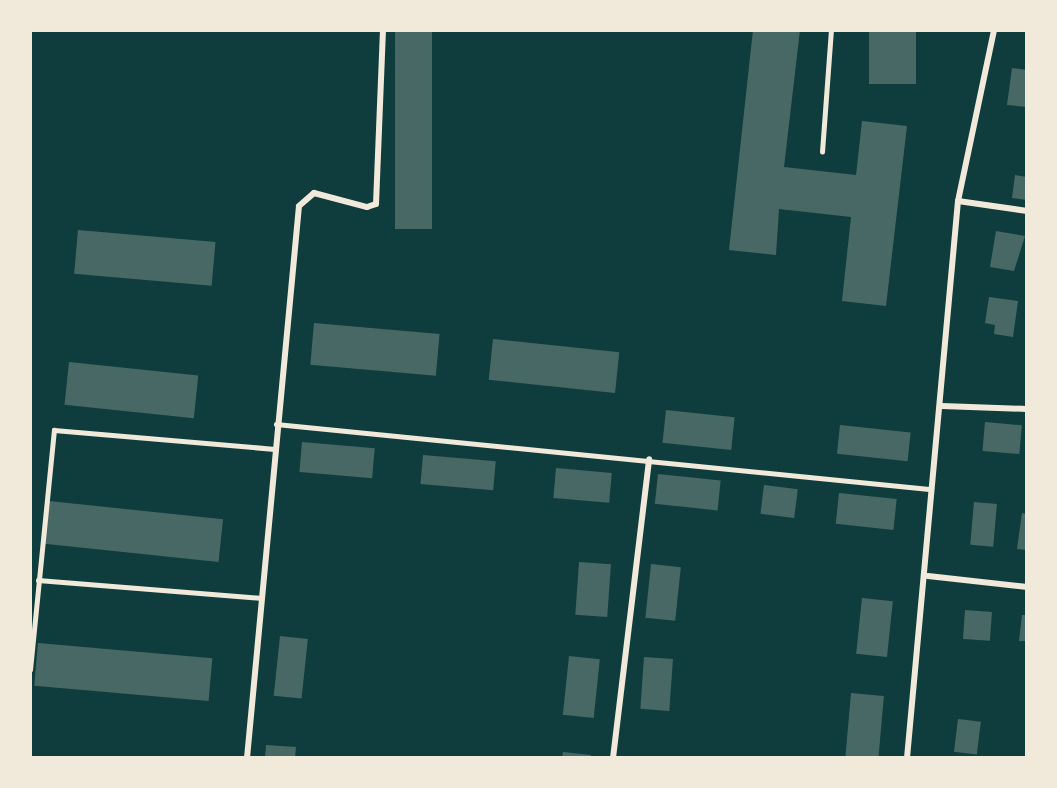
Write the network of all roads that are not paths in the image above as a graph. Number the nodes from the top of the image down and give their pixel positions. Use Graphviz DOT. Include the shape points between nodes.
graph roads {
  1 [pos="383,30"];
  2 [pos="831,30"];
  3 [pos="994,30"];
  4 [pos="822,152"];
  5 [pos="958,201"];
  6 [pos="1027,211"];
  7 [pos="942,406"];
  8 [pos="1027,409"];
  9 [pos="276,424"];
  10 [pos="274,449"];
  11 [pos="649,459"];
  12 [pos="929,489"];
  13 [pos="928,576"];
  14 [pos="38,580"];
  15 [pos="1027,587"];
  16 [pos="261,598"];
  17 [pos="30,670"];
  18 [pos="247,758"];
  19 [pos="613,758"];
  20 [pos="907,758"];
  1 -- 9 [label="street" via="378,196 367,207 314,193 299,206"];
  2 -- 4 [label="lane"];
  3 -- 5 [label="street"];
  5 -- 6 [label="street"];
  5 -- 7 [label="street"];
  7 -- 8 [label="street"];
  7 -- 12 [label="street"];
  9 -- 10 [label="street"];
  9 -- 11 [label="lane"];
  10 -- 14 [label="lane" via="54,430"];
  10 -- 16 [label="street"];
  11 -- 12 [label="lane"];
  11 -- 19 [label="street"];
  12 -- 13 [label="street"];
  13 -- 15 [label="street"];
  13 -- 20 [label="street"];
  14 -- 16 [label="lane"];
  14 -- 17 [label="lane"];
  16 -- 18 [label="street"];
}
